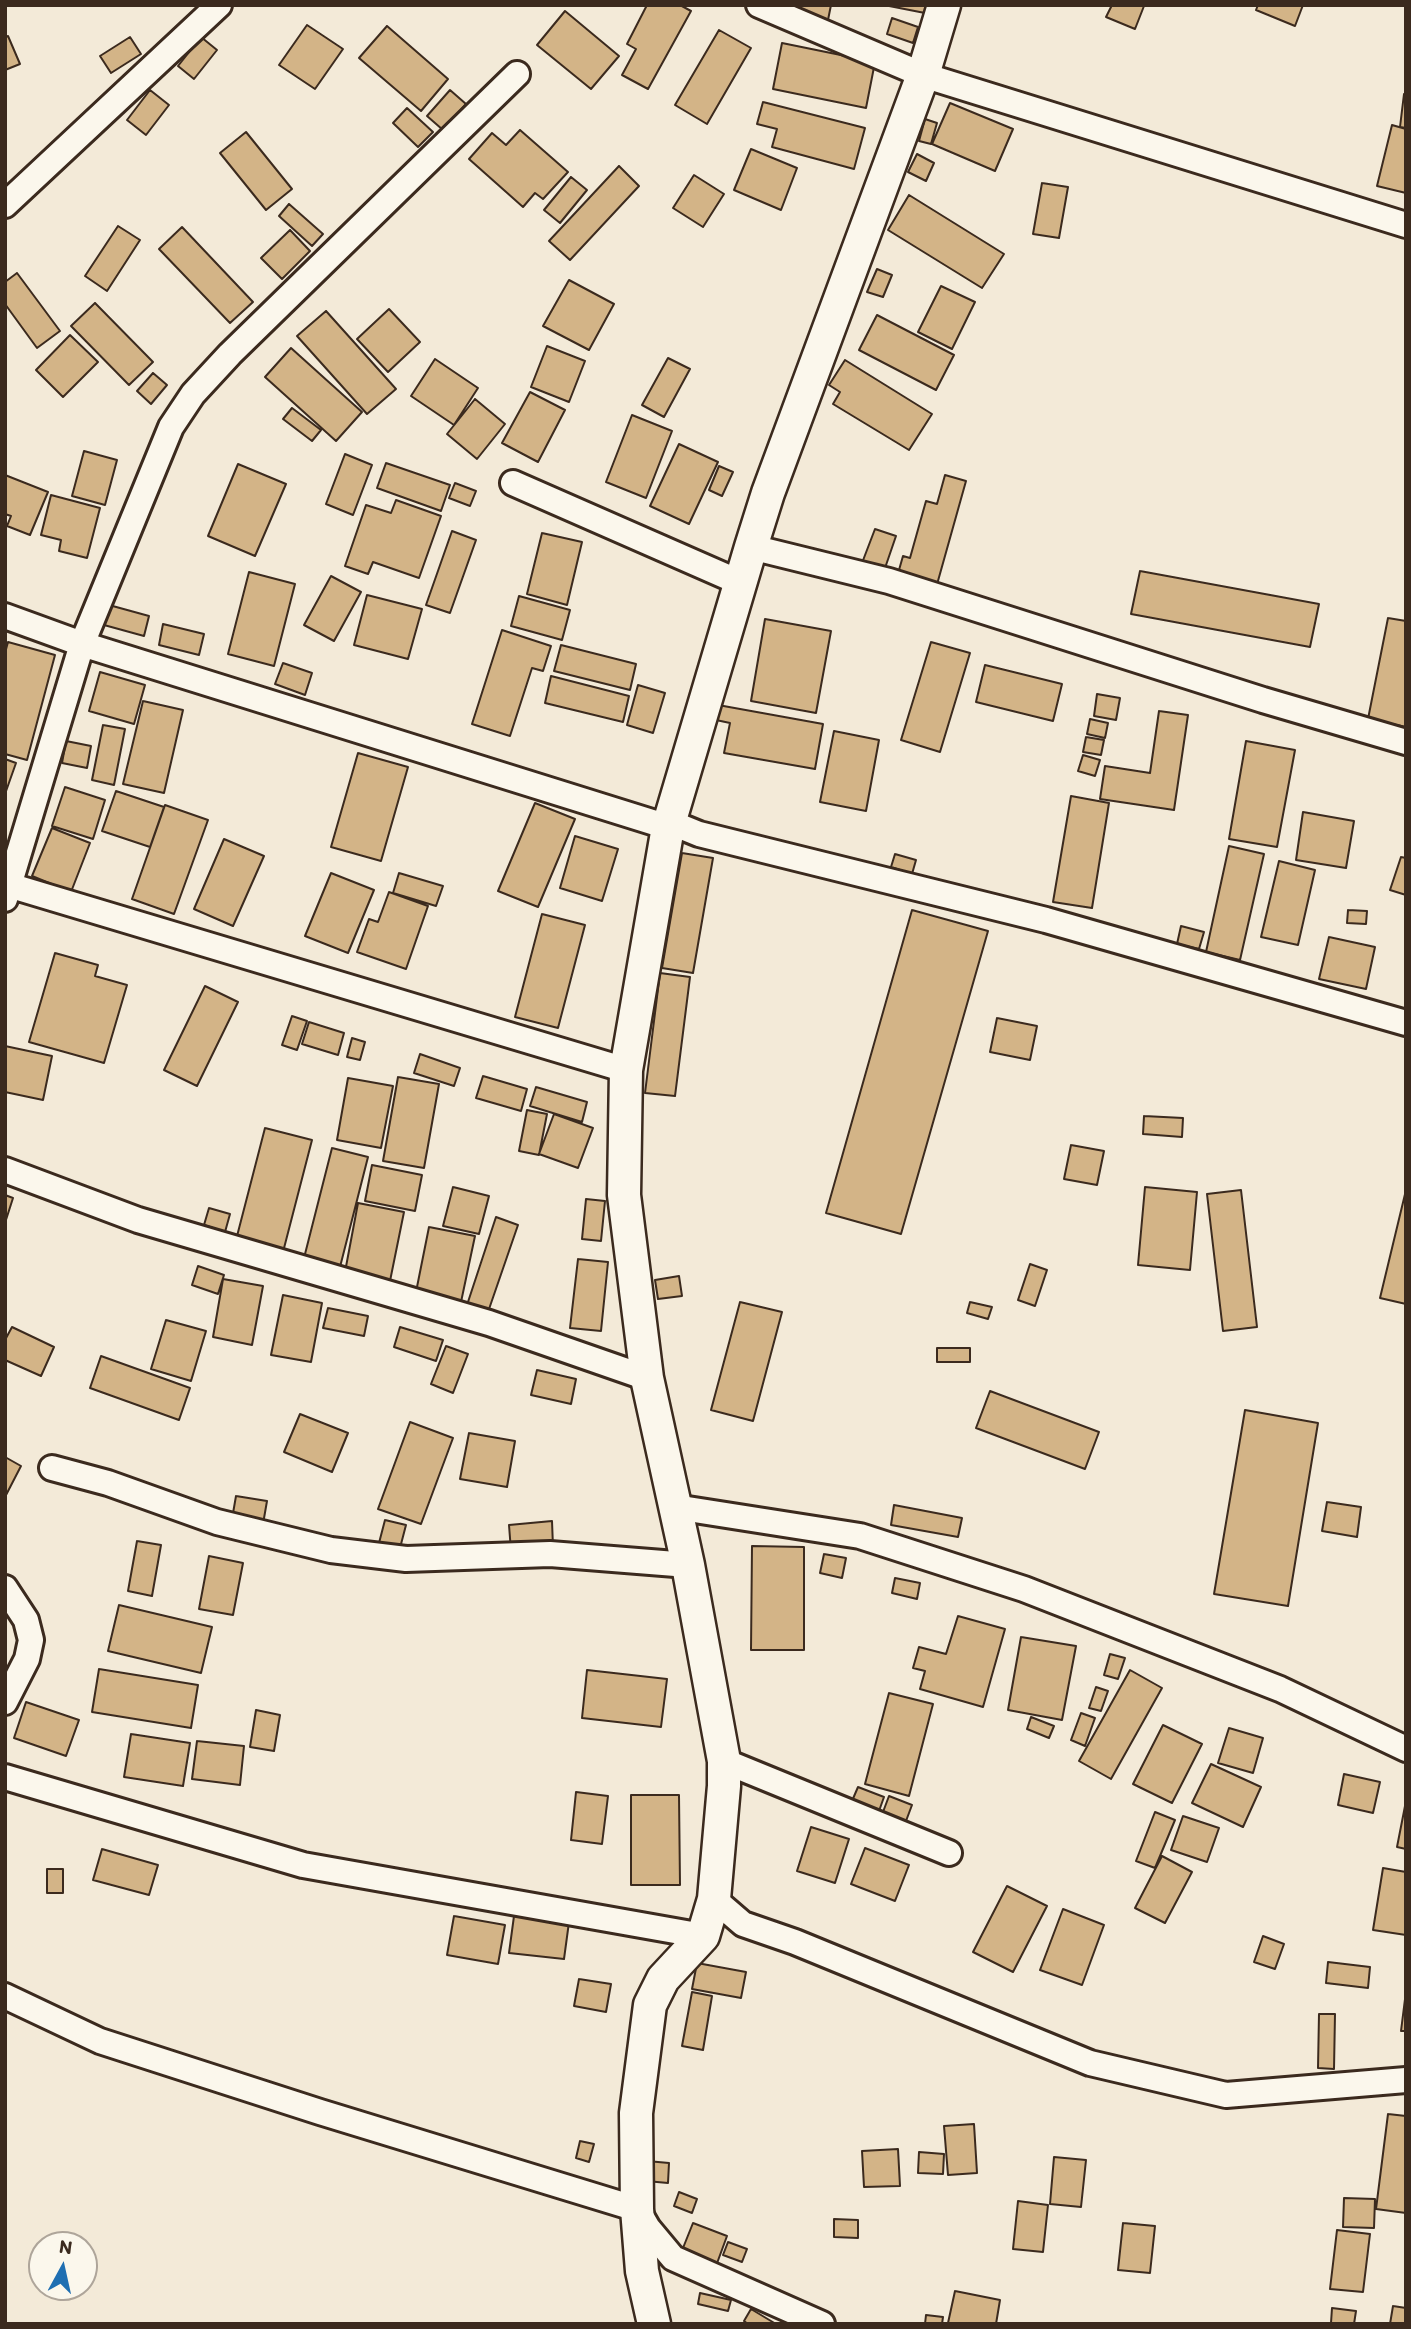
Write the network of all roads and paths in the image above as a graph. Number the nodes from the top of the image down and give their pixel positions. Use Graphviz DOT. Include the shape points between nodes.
graph roads {
  1 [pos="219,5"];
  2 [pos="759,5"];
  3 [pos="944,5"];
  4 [pos="517,74"];
  5 [pos="923,75"];
  6 [pos="5,205"];
  7 [pos="1406,225"];
  8 [pos="513,483"];
  9 [pos="751,547"];
  10 [pos="741,583"];
  11 [pos="5,616"];
  12 [pos="82,644"];
  13 [pos="1406,742"];
  14 [pos="668,827"];
  15 [pos="7,889"];
  16 [pos="1406,1023"];
  17 [pos="626,1070"];
  18 [pos="5,1171"];
  19 [pos="647,1378"];
  20 [pos="52,1468"];
  21 [pos="675,1507"];
  22 [pos="688,1565"];
  23 [pos="5,1588"];
  24 [pos="5,1702"];
  25 [pos="1406,1749"];
  26 [pos="724,1761"];
  27 [pos="5,1777"];
  28 [pos="949,1853"];
  29 [pos="714,1899"];
  30 [pos="703,1936"];
  31 [pos="5,1996"];
  32 [pos="1406,2080"];
  33 [pos="636,2209"];
  34 [pos="653,2324"];
  35 [pos="822,2324"];
  1 -- 6 [label="street"];
  2 -- 5 [label="street"];
  3 -- 5 [label="street"];
  4 -- 12 [label="street" via="193,394 172,428"];
  5 -- 7 [label="street"];
  5 -- 9 [label="street"];
  8 -- 10 [label="street"];
  9 -- 10 [label="street"];
  9 -- 13 [label="street" via="890,581"];
  10 -- 14 [label="street"];
  11 -- 12 [label="street"];
  12 -- 14 [label="street"];
  12 -- 15 [label="street"];
  14 -- 16 [label="street" via="677,825 1046,920"];
  14 -- 17 [label="street"];
  15 -- 17 [label="street"];
  17 -- 19 [label="street" via="624,1195"];
  18 -- 19 [label="street" via="138,1220 489,1323"];
  19 -- 21 [label="street"];
  20 -- 22 [label="street" via="217,1522 331,1550 406,1559 550,1554"];
  21 -- 22 [label="street"];
  21 -- 25 [label="street" via="860,1536 1011,1585 1280,1689"];
  22 -- 26 [label="street"];
  23 -- 24 [label="street" via="26,1620 31,1640 27,1659"];
  26 -- 28 [label="street"];
  26 -- 29 [label="street"];
  27 -- 30 [label="street" via="303,1865"];
  29 -- 30 [label="street"];
  29 -- 32 [label="street" via="743,1924 1090,2063 1226,2095"];
  30 -- 33 [label="street" via="663,1979 650,2005 636,2113"];
  31 -- 33 [label="street" via="113,2045"];
  33 -- 34 [label="street"];
  33 -- 35 [label="street" via="673,2258"];
}
